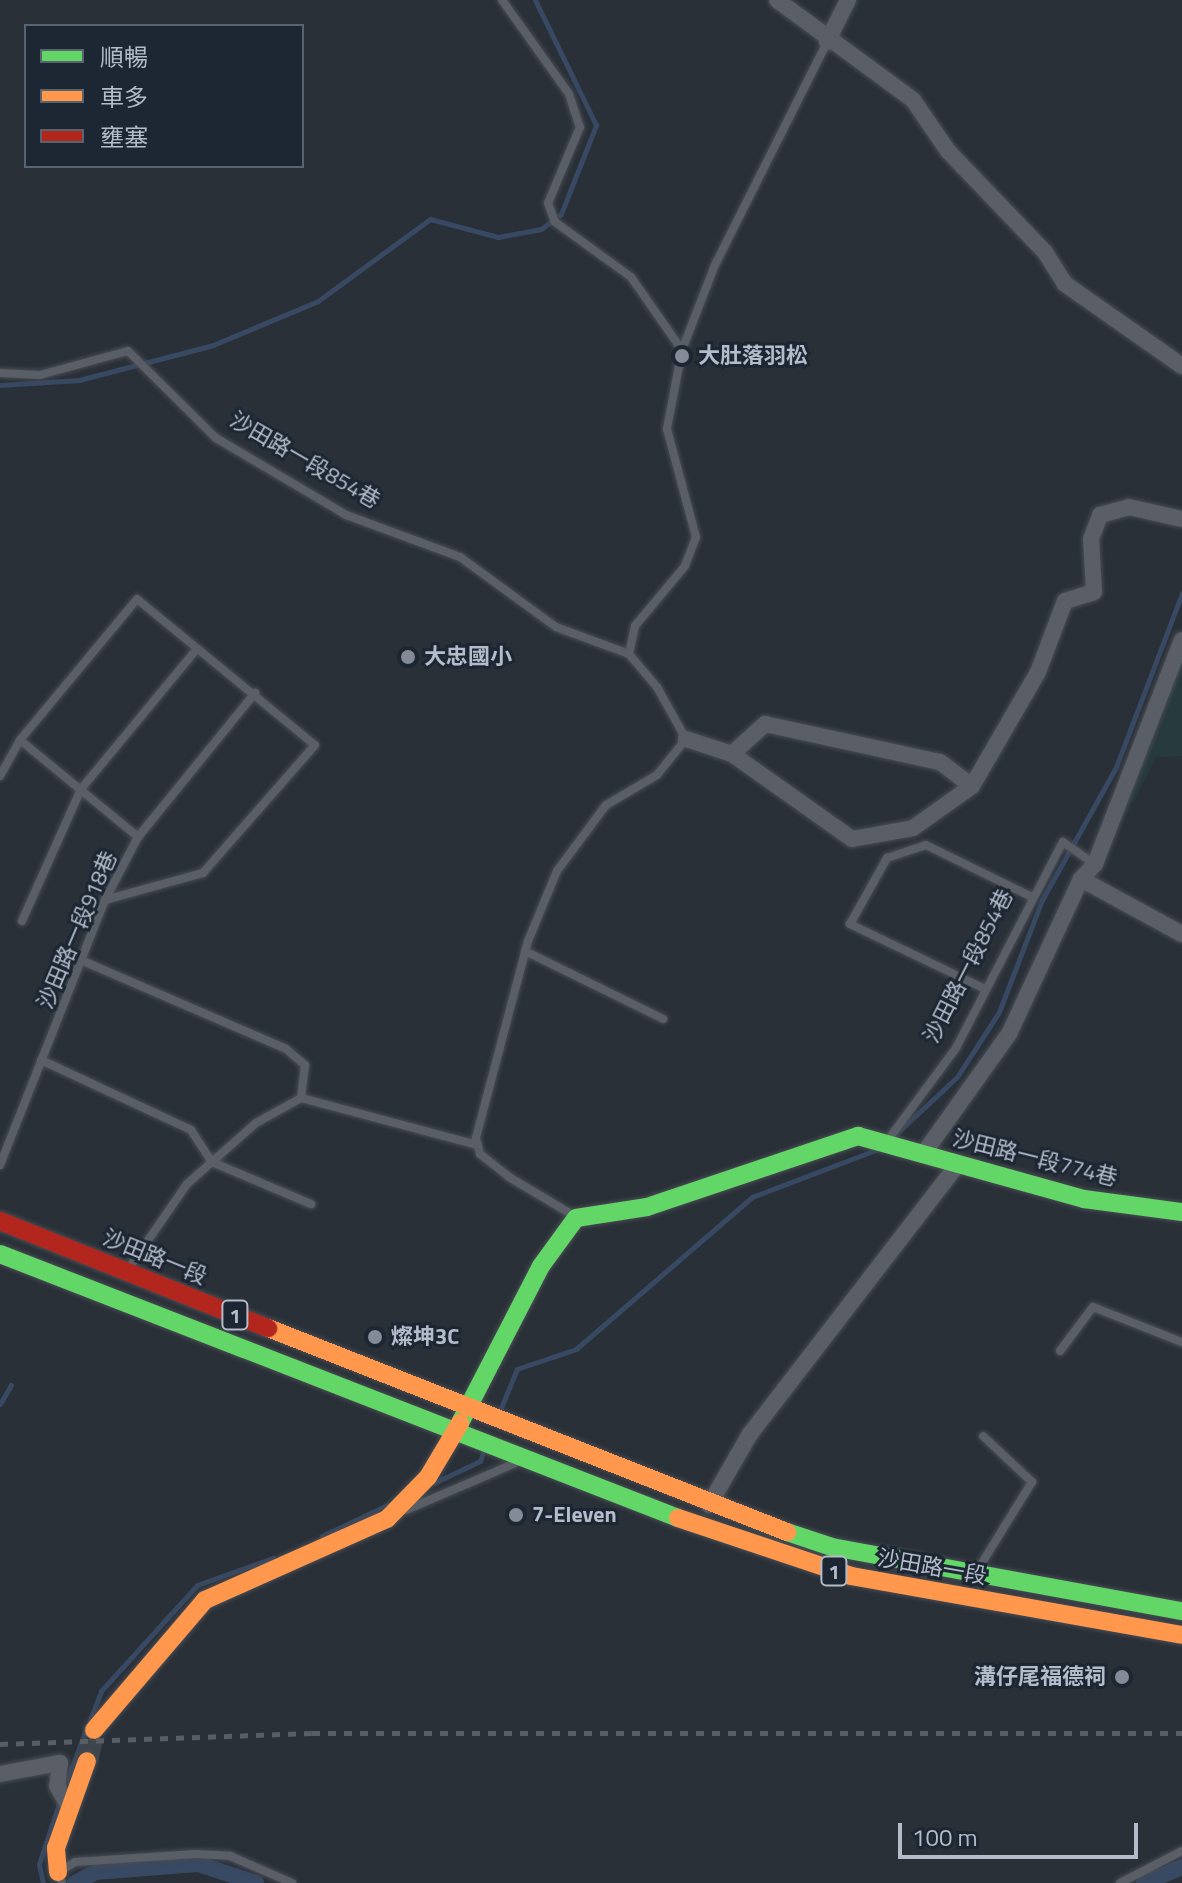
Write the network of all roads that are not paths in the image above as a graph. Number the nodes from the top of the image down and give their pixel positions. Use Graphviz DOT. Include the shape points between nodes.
graph roads {
  1 [pos="502,0"];
  2 [pos="777,0"];
  3 [pos="848,0"];
  4 [pos="827,42"];
  5 [pos="682,350"];
  6 [pos="1182,366"];
  7 [pos="0,373"];
  8 [pos="1182,519"];
  9 [pos="1182,640"];
  10 [pos="197,649"];
  11 [pos="629,654"];
  12 [pos="255,693"];
  13 [pos="686,739"];
  14 [pos="20,740"];
  15 [pos="732,754"];
  16 [pos="0,776"];
  17 [pos="972,786"];
  18 [pos="81,789"];
  19 [pos="138,837"];
  20 [pos="1095,864"];
  21 [pos="1081,879"];
  22 [pos="1030,896"];
  23 [pos="105,900"];
  24 [pos="22,921"];
  25 [pos="1182,934"];
  26 [pos="525,951"];
  27 [pos="83,961"];
  28 [pos="983,988"];
  29 [pos="663,1019"];
  30 [pos="41,1060"];
  31 [pos="301,1098"];
  32 [pos="887,1141"];
  33 [pos="478,1145"];
  34 [pos="924,1153"];
  35 [pos="212,1162"];
  36 [pos="0,1165"];
  37 [pos="957,1165"];
  38 [pos="311,1204"];
  39 [pos="1182,1212"];
  40 [pos="576,1218"];
  41 [pos="0,1221"];
  42 [pos="0,1254"];
  43 [pos="127,1272"];
  44 [pos="1182,1342"];
  45 [pos="1060,1351"];
  46 [pos="470,1409"];
  47 [pos="459,1429"];
  48 [pos="983,1436"];
  49 [pos="534,1459"];
  50 [pos="709,1505"];
  51 [pos="387,1519"];
  52 [pos="973,1577"];
  53 [pos="1182,1594"];
  54 [pos="1175,1611"];
  55 [pos="1153,1632"];
  56 [pos="1182,1635"];
  57 [pos="94,1730"];
  58 [pos="87,1761"];
  59 [pos="0,1774"];
  60 [pos="68,1805"];
  61 [pos="1182,1851"];
  62 [pos="60,1877"];
  63 [pos="292,1883"];
  64 [pos="1120,1883"];
  1 -- 5 [label="lane" via="569,94 580,127 548,203 555,222 637,283"];
  2 -- 4 [label="street"];
  3 -- 4 [label="street"];
  4 -- 5 [label="lane" via="715,265"];
  4 -- 6 [label="street" via="913,100 948,151 1045,252 1065,284"];
  5 -- 11 [label="lane" via="667,429 696,537 685,566 635,626"];
  7 -- 11 [label="lane, 沙田路一段854巷" via="68,370 120,349 142,360 216,438 346,515 460,557 556,627"];
  8 -- 17 [label="street" via="1129,507 1100,515 1091,539 1094,592 1065,601 1038,672"];
  9 -- 20 [label="street"];
  10 -- 12 [label="lane"];
  10 -- 14 [label="lane" via="137,599"];
  10 -- 18 [label="lane"];
  11 -- 13 [label="lane"];
  12 -- 19 [label="lane, 沙田路一段918巷"];
  12 -- 23 [label="lane" via="315,745 203,873"];
  13 -- 15 [label="street"];
  13 -- 26 [label="lane" via="657,775 606,805 557,871"];
  14 -- 16 [label="lane"];
  14 -- 18 [label="lane"];
  15 -- 17 [label="street" via="765,724 940,762"];
  15 -- 17 [label="street" via="852,839 913,828"];
  18 -- 19 [label="lane"];
  18 -- 24 [label="lane"];
  19 -- 23 [label="lane, 沙田路一段918巷"];
  20 -- 21 [label="street"];
  20 -- 22 [label="lane, 沙田路一段854巷" via="1063,842"];
  21 -- 25 [label="street"];
  21 -- 34 [label="street" via="1009,1034"];
  22 -- 28 [label="lane, 沙田路一段854巷"];
  22 -- 28 [label="lane" via="926,845 887,858 850,924"];
  23 -- 27 [label="lane, 沙田路一段918巷"];
  26 -- 29 [label="lane"];
  26 -- 33 [label="lane"];
  27 -- 30 [label="lane, 沙田路一段918巷"];
  27 -- 31 [label="lane" via="286,1049 305,1065"];
  28 -- 32 [label="lane, 沙田路一段854巷" via="956,1048"];
  30 -- 35 [label="lane" via="191,1130"];
  30 -- 36 [label="lane, 沙田路一段918巷"];
  31 -- 33 [label="lane"];
  31 -- 35 [label="lane" via="256,1123"];
  32 -- 34 [label="main road"];
  32 -- 40 [label="main road" via="858,1136 647,1207"];
  33 -- 40 [label="lane" via="509,1177"];
  34 -- 37 [label="main road, 沙田路一段774巷"];
  35 -- 38 [label="lane"];
  35 -- 43 [label="lane" via="187,1184"];
  37 -- 39 [label="main road, 沙田路一段774巷" via="1084,1199"];
  37 -- 50 [label="street" via="750,1434"];
  40 -- 46 [label="main road" via="541,1266"];
  41 -- 43 [label="main road, 沙田路一段 / 1"];
  42 -- 47 [label="main road, 1"];
  43 -- 46 [label="main road, 沙田路一段 / 1"];
  44 -- 45 [label="lane" via="1093,1307"];
  46 -- 47 [label="main road"];
  46 -- 50 [label="main road, 沙田路一段 / 1"];
  47 -- 49 [label="main road, 沙田路一段 / 1"];
  47 -- 51 [label="main road" via="444,1459"];
  48 -- 52 [label="lane" via="1032,1482"];
  49 -- 51 [label="lane" via="493,1468"];
  49 -- 55 [label="main road, 沙田路一段 / 1" via="851,1576"];
  50 -- 52 [label="main road, 沙田路一段 / 1" via="832,1547"];
  51 -- 57 [label="main road" via="205,1600"];
  52 -- 54 [label="main road, 沙田路一段 / 1"];
  53 -- 54 [label="lane"];
  54 -- 55 [label="lane"];
  55 -- 56 [label="main road, 沙田路一段 / 1"];
  58 -- 60 [label="main road"];
  59 -- 60 [label="street" via="60,1763 57,1786"];
  60 -- 62 [label="main road" via="56,1848"];
  61 -- 64 [label="lane"];
  62 -- 63 [label="lane" via="138,1854 196,1854 230,1856"];
}
